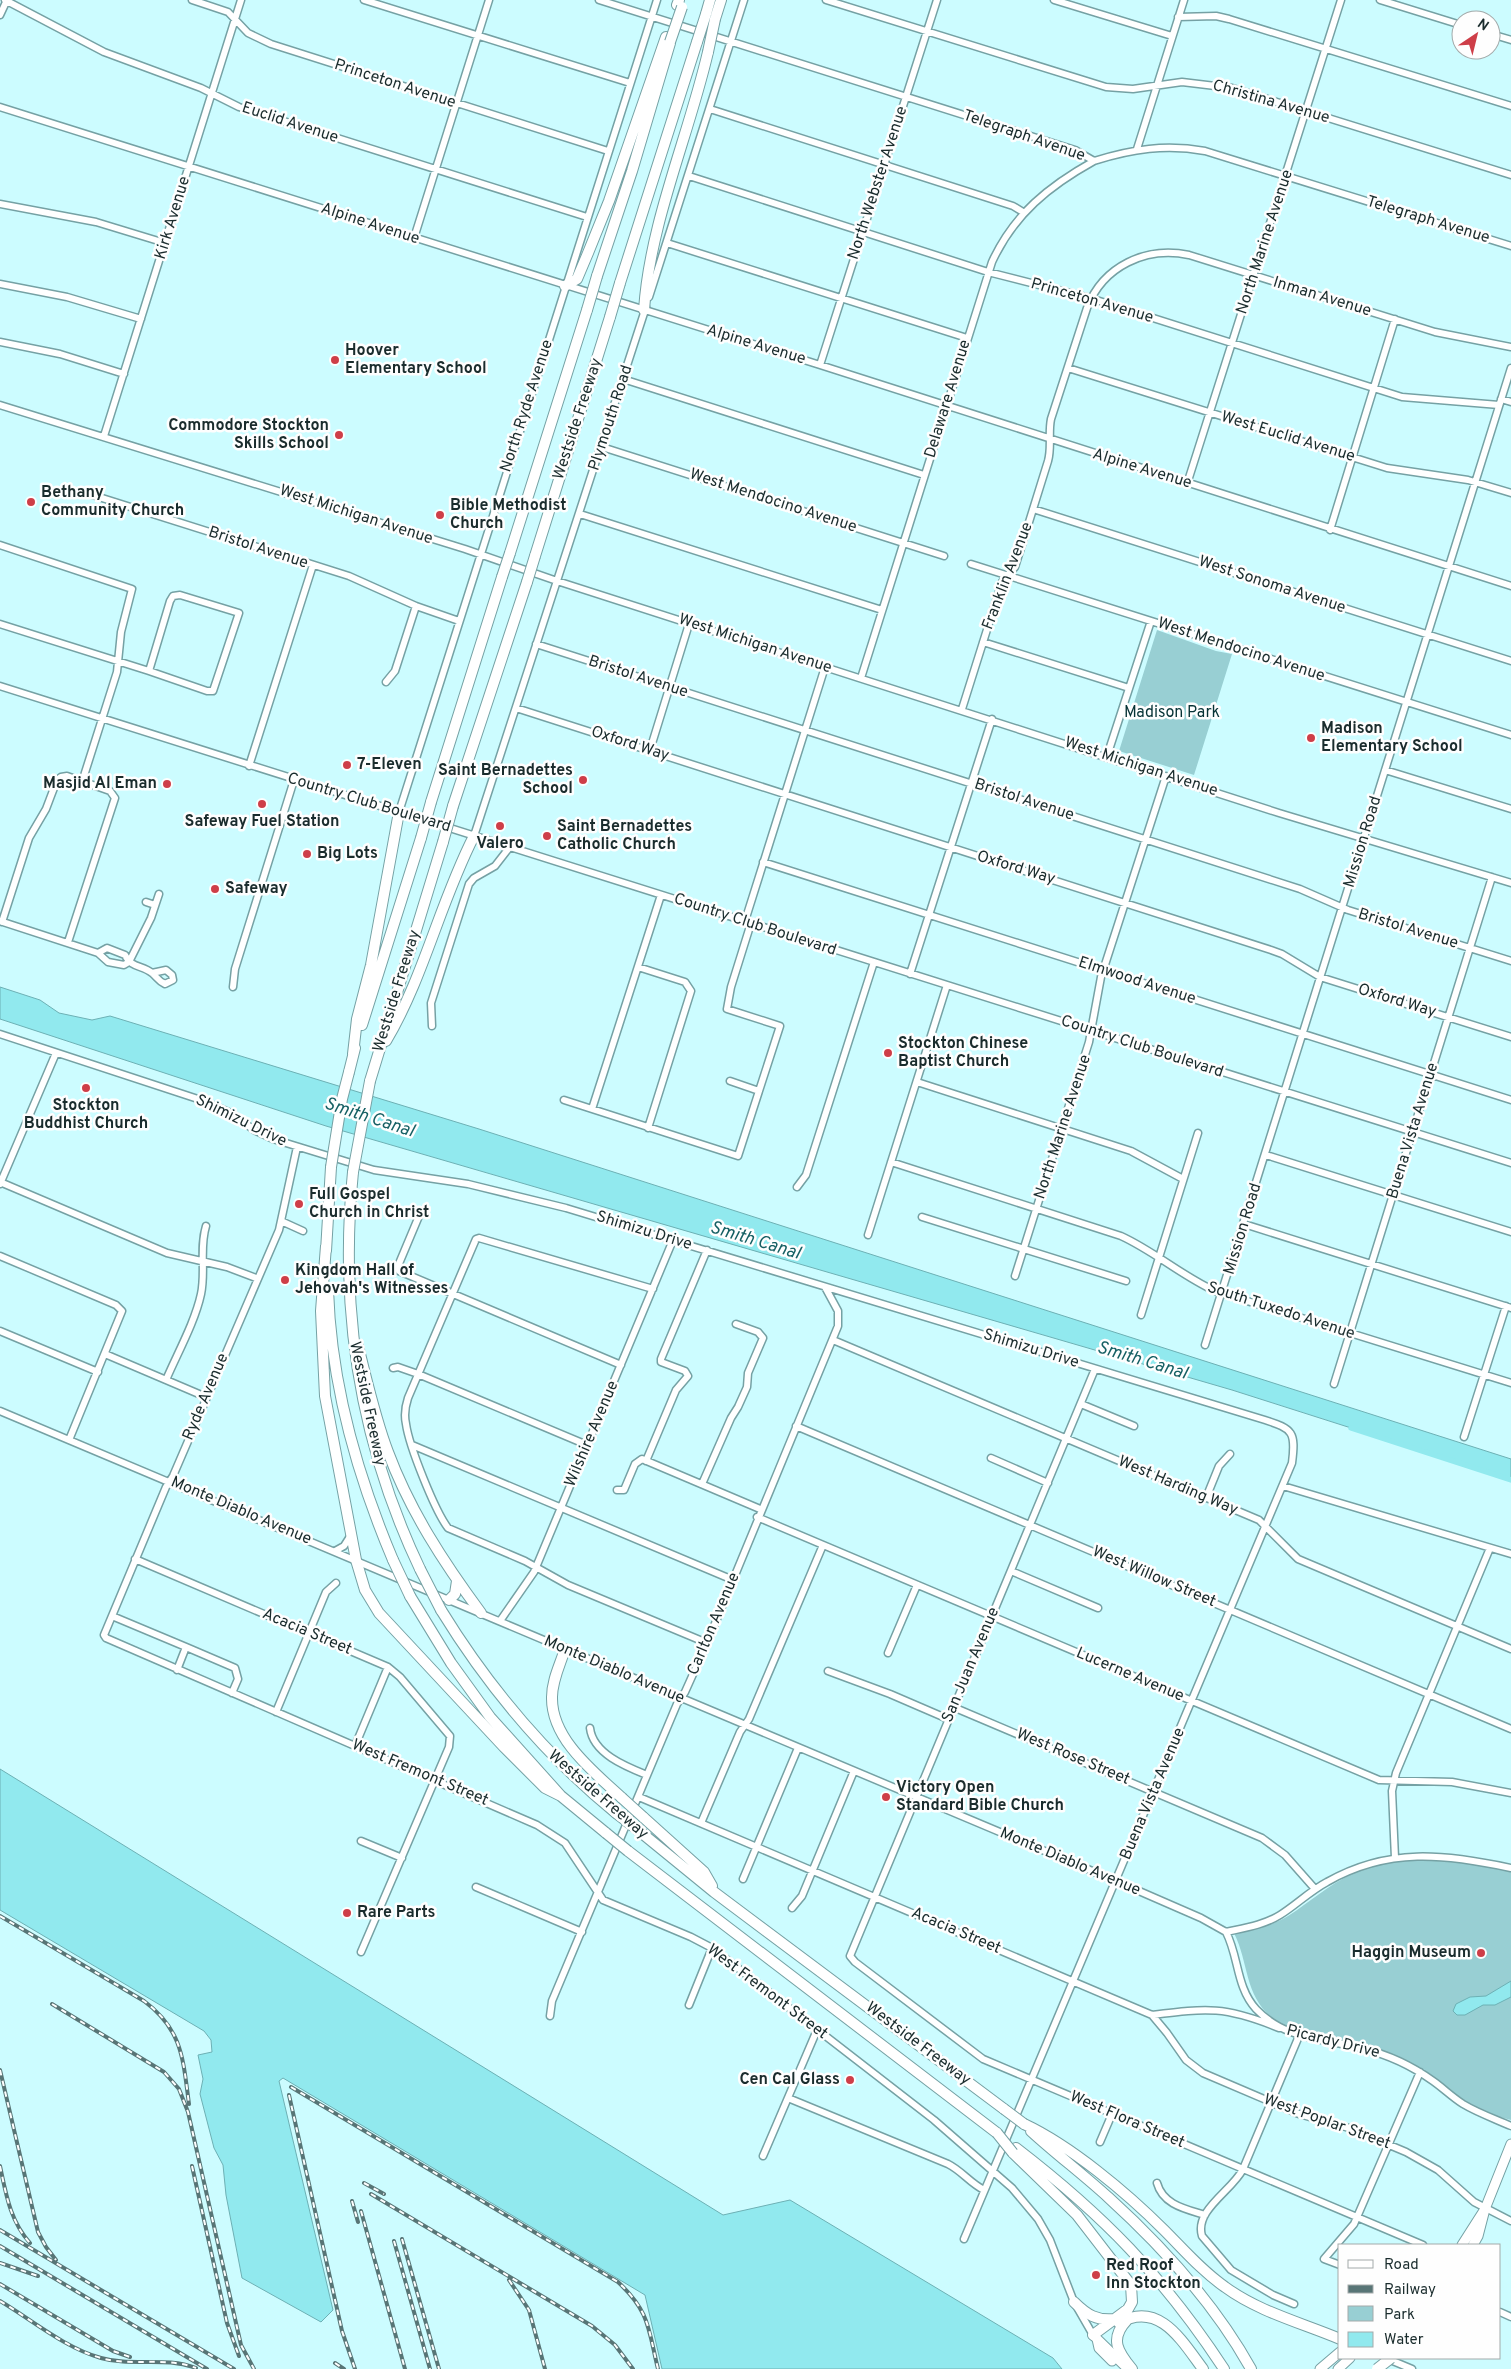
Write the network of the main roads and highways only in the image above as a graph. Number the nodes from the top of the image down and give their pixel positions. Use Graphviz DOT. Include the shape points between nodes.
graph roads {
  1 [pos="710,0"];
  2 [pos="721,0"];
  3 [pos="681,3"];
  4 [pos="668,40"];
  5 [pos="565,286"];
  6 [pos="644,310"];
  7 [pos="399,812"];
  8 [pos="474,836"];
  9 [pos="353,1054"];
  10 [pos="378,1054"];
  11 [pos="326,1246"];
  12 [pos="350,1316"];
  13 [pos="457,1581"];
  14 [pos="449,1600"];
  15 [pos="480,1613"];
  16 [pos="565,1649"];
  17 [pos="561,1796"];
  18 [pos="714,1892"];
  19 [pos="1024,2124"];
  20 [pos="1511,2144"];
  21 [pos="1014,2150"];
  22 [pos="1485,2209"];
  23 [pos="1478,2240"];
  24 [pos="1463,2244"];
  25 [pos="1074,2302"];
  26 [pos="1132,2316"];
  27 [pos="1116,2319"];
  28 [pos="1095,2337"];
  29 [pos="1338,2338"];
  30 [pos="1338,2354"];
  31 [pos="1349,2359"];
  32 [pos="1390,2359"];
  33 [pos="1119,2369"];
  34 [pos="1130,2369"];
  35 [pos="1203,2369"];
  36 [pos="1224,2369"];
  37 [pos="1251,2369"];
  38 [pos="1320,2369"];
  39 [pos="1338,2369"];
  40 [pos="1377,2369"];
  1 -- 10 [label="highway, Westside Freeway, bridge" via="453,806"];
  2 -- 6 [label="highway, bridge" via="664,206"];
  3 -- 4 [label="highway"];
  4 -- 5 [label="highway" via="595,236 577,278"];
  4 -- 9 [label="highway, Westside Freeway, bridge" via="632,171"];
  7 -- 9 [label="highway" via="371,965 357,1019"];
  8 -- 10 [label="highway" via="398,1020"];
  9 -- 11 [label="highway, Westside Freeway, bridge" via="331,1167"];
  10 -- 12 [label="highway, Westside Freeway, bridge" via="353,1172 348,1229"];
  11 -- 17 [label="highway, Westside Freeway, bridge" via="330,1320 341,1398 359,1469 393,1560 410,1596 470,1690 512,1743"];
  11 -- 17 [label="highway" via="321,1311 322,1366 328,1416 356,1560 365,1590 379,1613 504,1748 545,1788"];
  12 -- 13 [label="highway" via="382,1436 394,1466 413,1509"];
  12 -- 18 [label="highway, Westside Freeway, bridge" via="356,1367 385,1484 420,1569 441,1610 515,1716 565,1770"];
  13 -- 14 [label="highway" via="455,1594"];
  13 -- 15 [label="highway"];
  16 -- 18 [label="highway, bridge" via="552,1692 560,1730 584,1761 704,1872"];
  17 -- 21 [label="highway, Westside Freeway, bridge" via="996,2132"];
  18 -- 19 [label="highway, Westside Freeway, bridge"];
  19 -- 29 [label="highway" via="1044,2133 1121,2192 1199,2267 1226,2288 1256,2305"];
  19 -- 37 [label="highway, Westside Freeway" via="1108,2197 1164,2252 1215,2312"];
  20 -- 22 [label="main road"];
  21 -- 27 [label="highway" via="1077,2215 1129,2279 1132,2302"];
  21 -- 36 [label="highway, Westside Freeway" via="1082,2201 1139,2256 1186,2313"];
  22 -- 23 [label="main road"];
  22 -- 24 [label="main road"];
  25 -- 27 [label="highway" via="1095,2318"];
  26 -- 28 [label="highway"];
  26 -- 34 [label="highway" via="1121,2328 1116,2345"];
  26 -- 35 [label="highway" via="1146,2315 1160,2320"];
  27 -- 28 [label="highway"];
  28 -- 33 [label="main road, West Fremont Street" via="1099,2348"];
  28 -- 34 [label="main road, West Fremont Street"];
  30 -- 38 [label="main road"];
  31 -- 39 [label="main road"];
  32 -- 40 [label="highway, bridge"];
}
